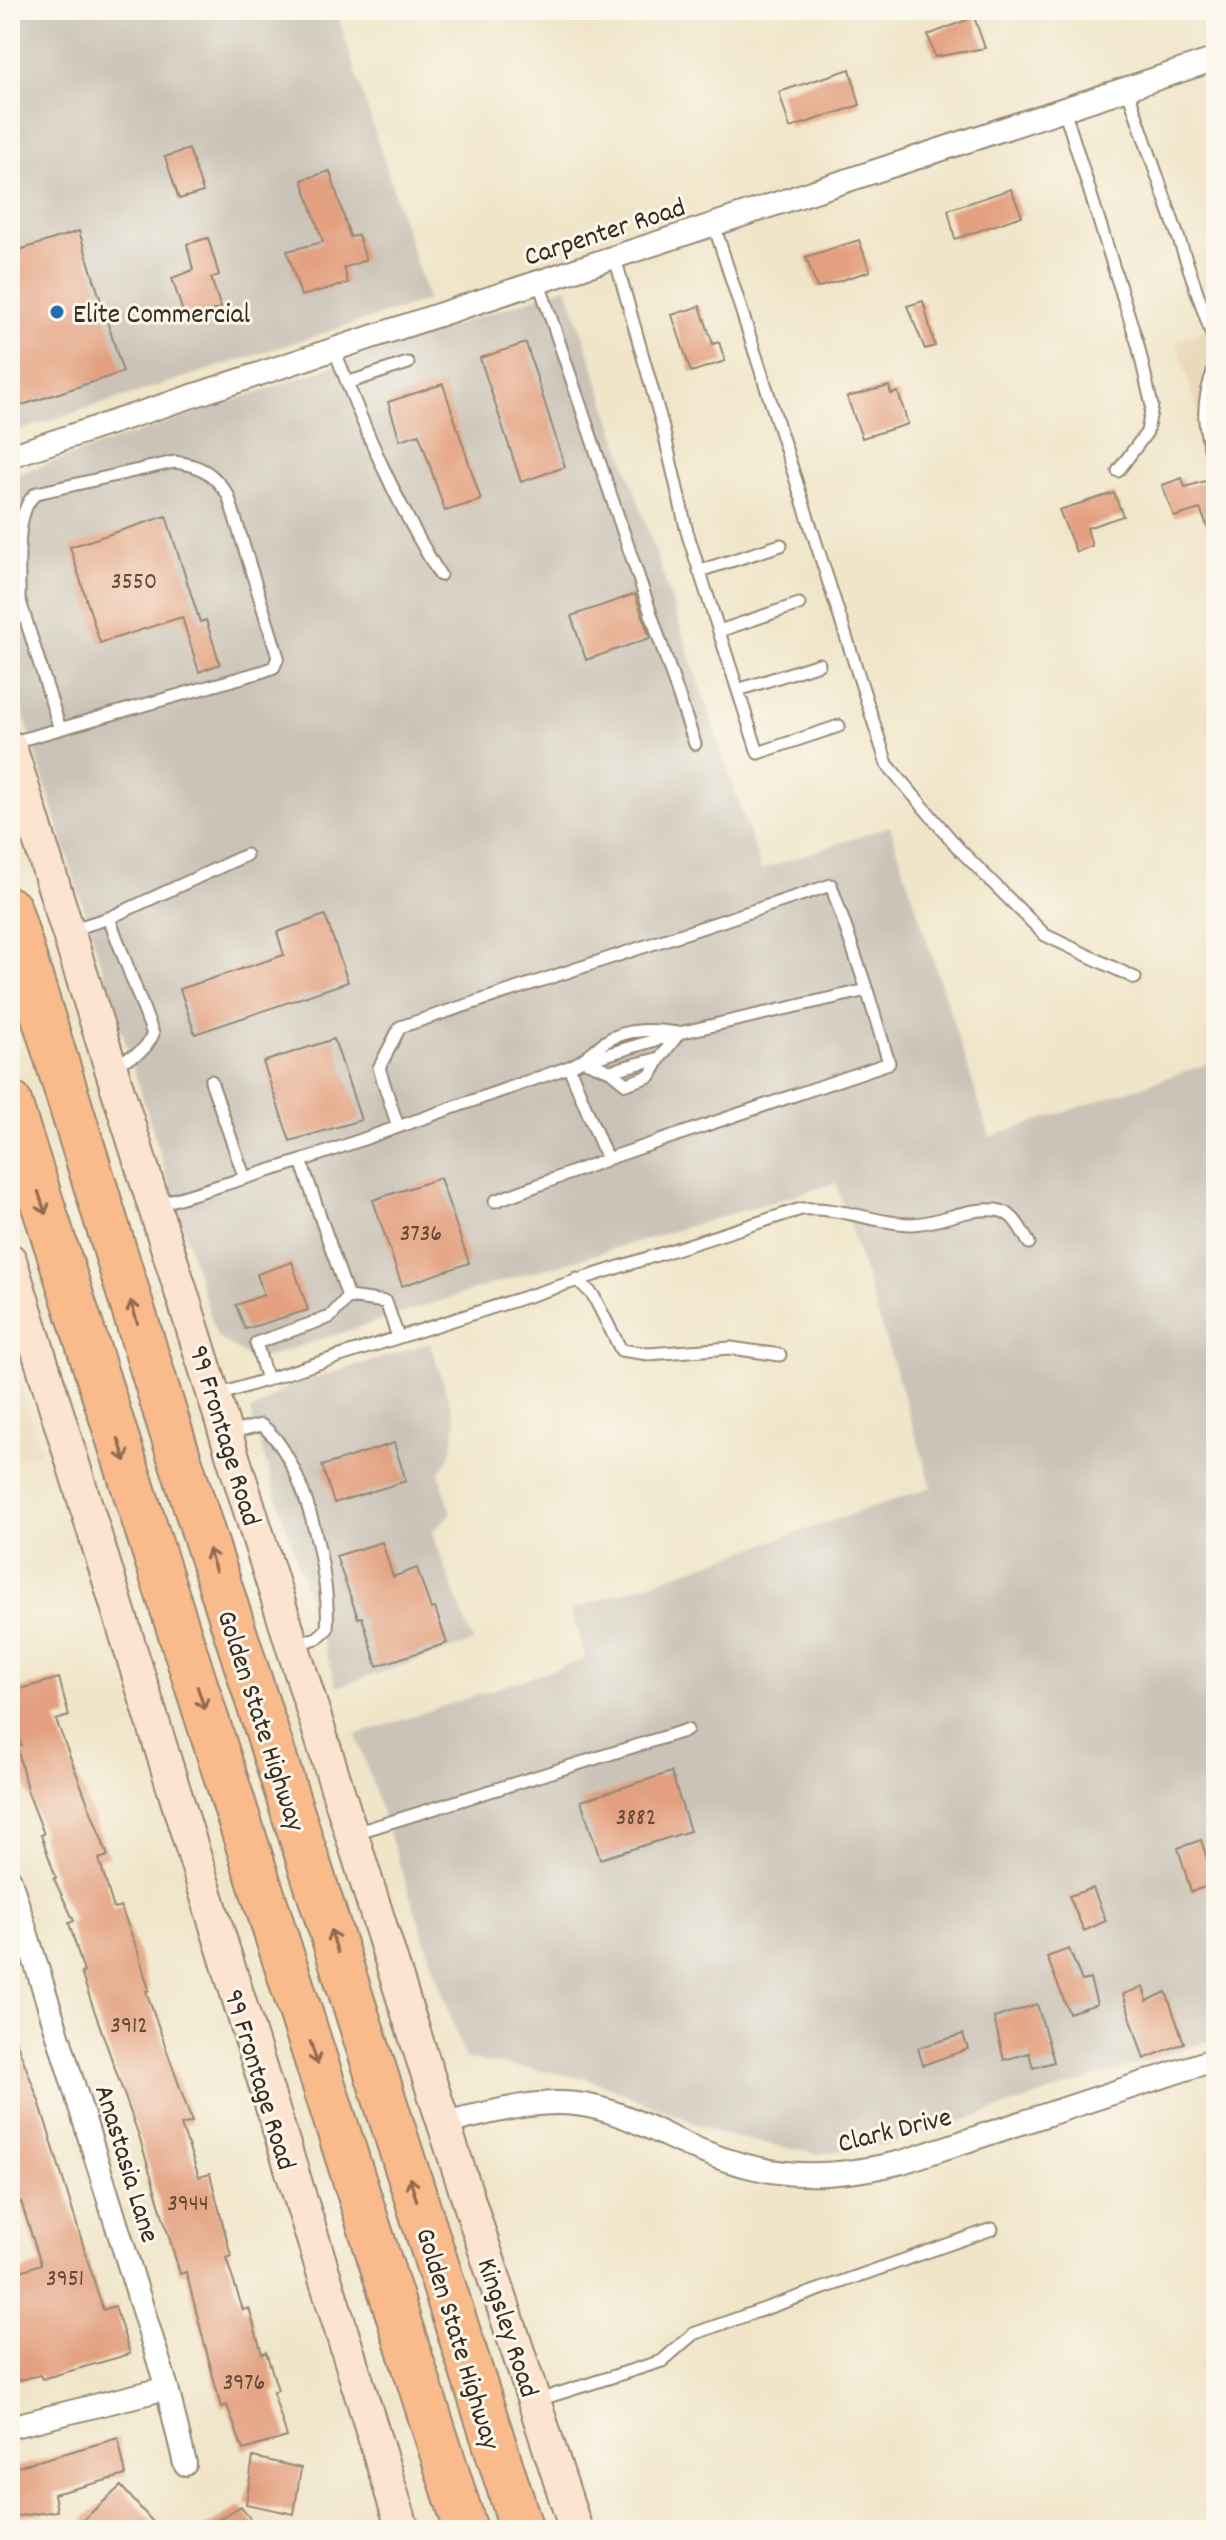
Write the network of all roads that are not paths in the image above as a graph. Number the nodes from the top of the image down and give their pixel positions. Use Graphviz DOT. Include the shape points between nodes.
graph roads {
  1 [pos="1216,59"];
  2 [pos="1127,88"];
  3 [pos="1064,109"];
  4 [pos="714,225"];
  5 [pos="615,258"];
  6 [pos="539,283"];
  7 [pos="1216,347"];
  8 [pos="335,351"];
  9 [pos="408,363"];
  10 [pos="1216,364"];
  11 [pos="347,383"];
  12 [pos="10,456"];
  13 [pos="1216,469"];
  14 [pos="1118,471"];
  15 [pos="781,545"];
  16 [pos="699,571"];
  17 [pos="440,575"];
  18 [pos="15,600"];
  19 [pos="799,604"];
  20 [pos="719,631"];
  21 [pos="819,664"];
  22 [pos="738,690"];
  23 [pos="839,726"];
  24 [pos="60,729"];
  25 [pos="695,744"];
  26 [pos="10,745"];
  27 [pos="246,855"];
  28 [pos="10,909"];
  29 [pos="109,918"];
  30 [pos="68,930"];
  31 [pos="1135,978"];
  32 [pos="867,990"];
  33 [pos="679,1033"];
  34 [pos="585,1061"];
  35 [pos="110,1064"];
  36 [pos="569,1067"];
  37 [pos="211,1081"];
  38 [pos="10,1102"];
  39 [pos="398,1127"];
  40 [pos="608,1159"];
  41 [pos="301,1161"];
  42 [pos="244,1176"];
  43 [pos="495,1201"];
  44 [pos="156,1205"];
  45 [pos="1029,1243"];
  46 [pos="12,1272"];
  47 [pos="577,1279"];
  48 [pos="348,1297"];
  49 [pos="398,1337"];
  50 [pos="780,1355"];
  51 [pos="267,1380"];
  52 [pos="214,1397"];
  53 [pos="226,1433"];
  54 [pos="293,1645"];
  55 [pos="687,1730"];
  56 [pos="354,1833"];
  57 [pos="10,1880"];
  58 [pos="1216,2059"];
  59 [pos="444,2123"];
  60 [pos="992,2229"];
  61 [pos="167,2388"];
  62 [pos="535,2402"];
  63 [pos="10,2427"];
  64 [pos="185,2464"];
  65 [pos="403,2530"];
  66 [pos="466,2530"];
  67 [pos="522,2530"];
  68 [pos="576,2530"];
  1 -- 2 [label="street, Carpenter Road"];
  2 -- 3 [label="street, Carpenter Road"];
  2 -- 7 [label="lane"];
  3 -- 4 [label="street, Carpenter Road"];
  3 -- 14 [label="lane" via="1152,406 1147,432"];
  4 -- 5 [label="street, Carpenter Road"];
  4 -- 31 [label="lane" via="887,764 959,849 1045,935"];
  5 -- 6 [label="street, Carpenter Road"];
  5 -- 16 [label="lane"];
  6 -- 8 [label="street, Carpenter Road"];
  6 -- 25 [label="lane"];
  8 -- 11 [label="lane"];
  8 -- 12 [label="street, Carpenter Road"];
  9 -- 11 [label="lane"];
  10 -- 13 [label="lane" via="1205,390 1204,431"];
  11 -- 17 [label="lane" via="402,513"];
  15 -- 16 [label="lane"];
  16 -- 20 [label="lane"];
  18 -- 24 [label="lane"];
  18 -- 24 [label="lane" via="22,516 37,493 174,462 213,474 228,495 277,646 274,667"];
  19 -- 20 [label="lane"];
  20 -- 22 [label="lane"];
  21 -- 22 [label="lane"];
  22 -- 23 [label="lane" via="758,753"];
  24 -- 26 [label="lane"];
  26 -- 30 [label="street, 99 Frontage Road"];
  27 -- 29 [label="lane"];
  67 -- 28 [label="highway, Golden State Highway, one-way"];
  29 -- 30 [label="lane"];
  29 -- 35 [label="lane" via="153,1034 136,1056"];
  30 -- 35 [label="street, 99 Frontage Road"];
  32 -- 33 [label="lane"];
  32 -- 39 [label="lane" via="831,885 400,1027 379,1068"];
  32 -- 40 [label="lane" via="889,1063"];
  33 -- 34 [label="lane" via="647,1028 607,1040"];
  33 -- 34 [label="lane" via="660,1058 610,1071"];
  34 -- 36 [label="lane"];
  35 -- 44 [label="street, 99 Frontage Road"];
  36 -- 39 [label="lane"];
  36 -- 40 [label="lane"];
  37 -- 42 [label="lane"];
  38 -- 66 [label="highway, Golden State Highway, one-way"];
  39 -- 41 [label="lane"];
  40 -- 43 [label="lane"];
  41 -- 42 [label="lane"];
  41 -- 48 [label="lane"];
  42 -- 44 [label="lane"];
  44 -- 52 [label="street, 99 Frontage Road"];
  45 -- 47 [label="lane" via="1013,1217 997,1210 911,1224 831,1208 801,1209"];
  46 -- 65 [label="street, 99 Frontage Road"];
  47 -- 49 [label="lane"];
  47 -- 50 [label="lane" via="593,1295 621,1350 648,1354 731,1348"];
  48 -- 49 [label="lane" via="386,1302"];
  48 -- 51 [label="lane" via="330,1317 256,1343"];
  49 -- 51 [label="lane"];
  51 -- 52 [label="lane"];
  52 -- 53 [label="street, 99 Frontage Road"];
  53 -- 54 [label="street, 99 Frontage Road"];
  53 -- 54 [label="lane" via="261,1425 276,1435 287,1452 325,1565 327,1629"];
  54 -- 56 [label="street, 99 Frontage Road"];
  55 -- 56 [label="lane"];
  56 -- 59 [label="street, 99 Frontage Road"];
  57 -- 61 [label="street, Anastasia Lane"];
  58 -- 59 [label="street, Clark Drive" via="902,2162 848,2173 795,2176 736,2166 631,2120 578,2104 546,2103"];
  59 -- 62 [label="street, Kingsley Road"];
  60 -- 62 [label="lane" via="693,2334 662,2361"];
  61 -- 63 [label="street"];
  61 -- 64 [label="street, Anastasia Lane"];
  62 -- 68 [label="street, Kingsley Road"];
}
